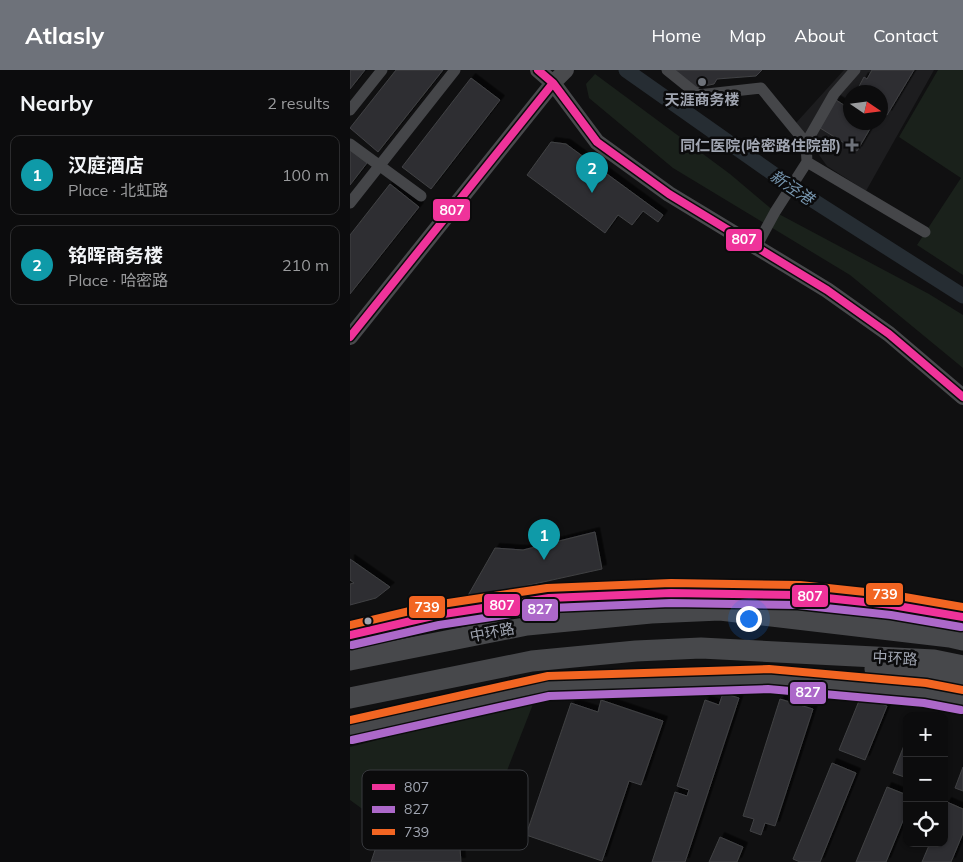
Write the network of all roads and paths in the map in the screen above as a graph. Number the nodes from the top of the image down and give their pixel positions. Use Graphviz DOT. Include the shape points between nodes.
graph roads {
  1 [pos="382,70"];
  2 [pos="455,70"];
  3 [pos="538,70"];
  4 [pos="667,70"];
  5 [pos="855,70"];
  6 [pos="560,76"];
  7 [pos="350,110"];
  8 [pos="806,143"];
  9 [pos="350,144"];
  10 [pos="807,162"];
  11 [pos="380,165"];
  12 [pos="421,196"];
  13 [pos="350,203"];
  14 [pos="925,232"];
  15 [pos="756,247"];
  16 [pos="351,333"];
  17 [pos="963,397"];
  18 [pos="963,616"];
  19 [pos="350,635"];
  20 [pos="963,640"];
  21 [pos="701,648"];
  22 [pos="350,660"];
  23 [pos="963,666"];
  24 [pos="963,684"];
  25 [pos="350,698"];
  26 [pos="963,700"];
  27 [pos="350,730"];
  1 -- 7 [label="street"];
  2 -- 11 [label="street"];
  3 -- 6 [label="street"];
  4 -- 8 [label="street" via="698,95 761,88"];
  5 -- 8 [label="street" via="834,94"];
  6 -- 15 [label="street" via="597,142 669,194"];
  6 -- 16 [label="street"];
  8 -- 10 [label="street"];
  9 -- 11 [label="street"];
  10 -- 14 [label="street"];
  10 -- 15 [label="street"];
  11 -- 12 [label="street"];
  11 -- 13 [label="street"];
  15 -- 17 [label="street" via="827,290 889,334"];
  18 -- 19 [label="main road" via="798,595 671,593 549,598 437,615"];
  20 -- 22 [label="highway, 中环路" via="720,610 527,625"];
  21 -- 23 [label="highway, 中环路" via="934,660"];
  21 -- 24 [label="highway" via="885,670"];
  21 -- 25 [label="highway, 中环路" via="532,661"];
  26 -- 27 [label="main road" via="925,693 768,679 548,686"];
}
